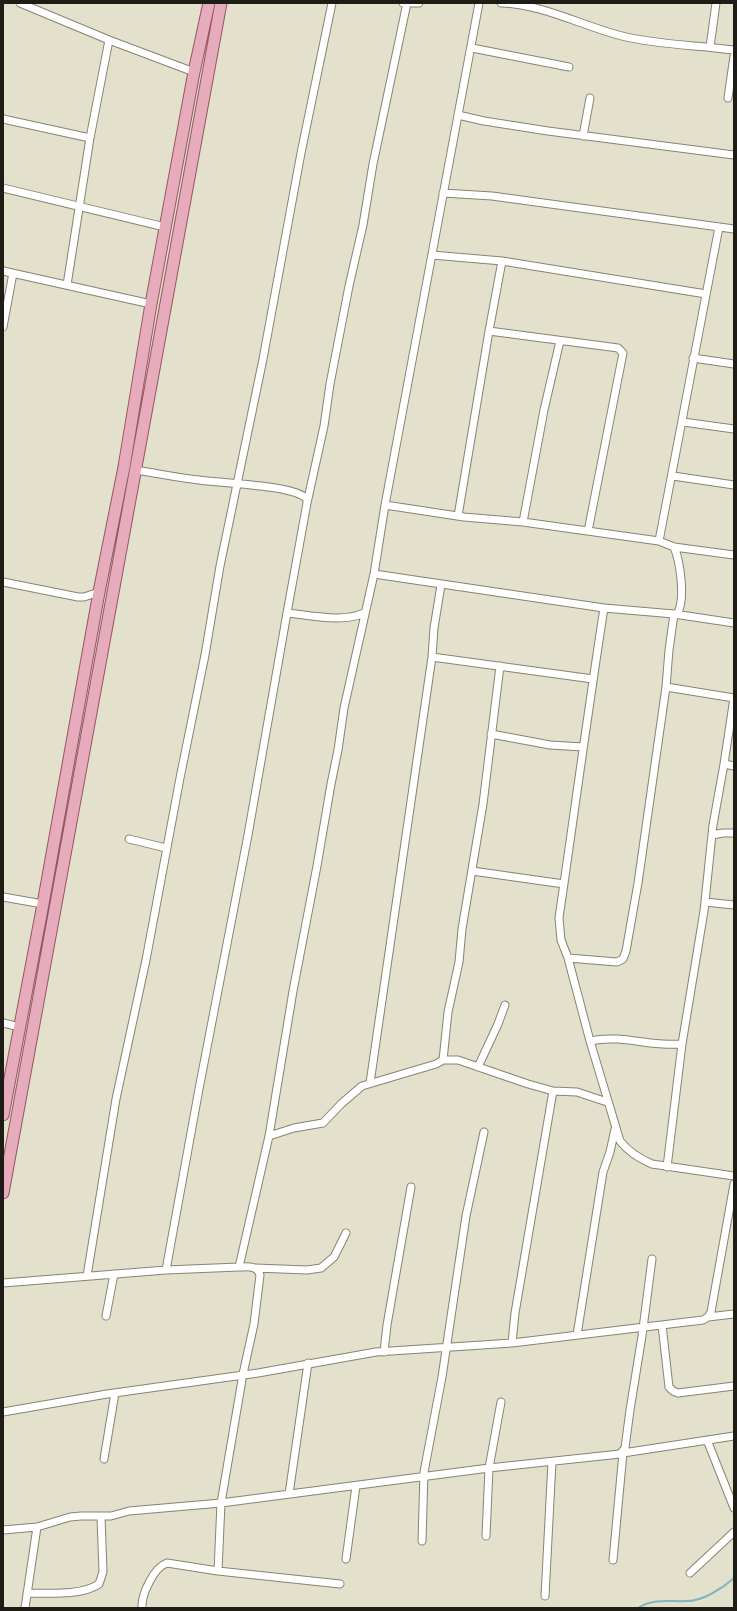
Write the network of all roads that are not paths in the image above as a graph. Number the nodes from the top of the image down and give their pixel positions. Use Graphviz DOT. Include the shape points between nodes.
graph roads {
  1 [pos="20,3"];
  2 [pos="209,3"];
  3 [pos="221,3"];
  4 [pos="332,3"];
  5 [pos="403,3"];
  6 [pos="406,3"];
  7 [pos="419,3"];
  8 [pos="479,3"];
  9 [pos="501,3"];
  10 [pos="716,3"];
  11 [pos="202,39"];
  12 [pos="109,40"];
  13 [pos="214,41"];
  14 [pos="710,47"];
  15 [pos="472,48"];
  16 [pos="734,50"];
  17 [pos="734,56"];
  18 [pos="569,67"];
  19 [pos="194,72"];
  20 [pos="590,98"];
  21 [pos="728,98"];
  22 [pos="458,115"];
  23 [pos="3,119"];
  24 [pos="583,136"];
  25 [pos="90,138"];
  26 [pos="734,155"];
  27 [pos="3,188"];
  28 [pos="443,193"];
  29 [pos="79,207"];
  30 [pos="165,226"];
  31 [pos="719,227"];
  32 [pos="734,229"];
  33 [pos="432,255"];
  34 [pos="502,261"];
  35 [pos="3,270"];
  36 [pos="14,273"];
  37 [pos="67,285"];
  38 [pos="706,294"];
  39 [pos="151,304"];
  40 [pos="3,327"];
  41 [pos="489,331"];
  42 [pos="560,341"];
  43 [pos="693,358"];
  44 [pos="734,364"];
  45 [pos="683,422"];
  46 [pos="734,429"];
  47 [pos="135,470"];
  48 [pos="673,476"];
  49 [pos="236,484"];
  50 [pos="734,485"];
  51 [pos="307,498"];
  52 [pos="385,505"];
  53 [pos="458,516"];
  54 [pos="524,522"];
  55 [pos="588,531"];
  56 [pos="659,540"];
  57 [pos="674,546"];
  58 [pos="734,555"];
  59 [pos="374,574"];
  60 [pos="3,582"];
  61 [pos="441,585"];
  62 [pos="99,592"];
  63 [pos="604,608"];
  64 [pos="286,613"];
  65 [pos="364,613"];
  66 [pos="674,614"];
  67 [pos="734,623"];
  68 [pos="432,657"];
  69 [pos="500,666"];
  70 [pos="593,679"];
  71 [pos="83,683"];
  72 [pos="96,686"];
  73 [pos="666,687"];
  74 [pos="734,698"];
  75 [pos="491,734"];
  76 [pos="583,747"];
  77 [pos="724,764"];
  78 [pos="734,766"];
  79 [pos="734,834"];
  80 [pos="712,835"];
  81 [pos="129,839"];
  82 [pos="166,848"];
  83 [pos="472,871"];
  84 [pos="564,884"];
  85 [pos="3,897"];
  86 [pos="705,902"];
  87 [pos="43,904"];
  88 [pos="734,905"];
  89 [pos="568,958"];
  90 [pos="505,1005"];
  91 [pos="3,1024"];
  92 [pos="20,1027"];
  93 [pos="590,1041"];
  94 [pos="682,1044"];
  95 [pos="443,1060"];
  96 [pos="478,1067"];
  97 [pos="370,1083"];
  98 [pos="553,1091"];
  99 [pos="607,1102"];
  100 [pos="3,1115"];
  101 [pos="615,1129"];
  102 [pos="484,1132"];
  103 [pos="269,1136"];
  104 [pos="667,1167"];
  105 [pos="734,1176"];
  106 [pos="734,1184"];
  107 [pos="410,1187"];
  108 [pos="3,1192"];
  109 [pos="346,1233"];
  110 [pos="652,1259"];
  111 [pos="239,1267"];
  112 [pos="255,1268"];
  113 [pos="166,1270"];
  114 [pos="114,1274"];
  115 [pos="87,1276"];
  116 [pos="3,1283"];
  117 [pos="734,1314"];
  118 [pos="106,1316"];
  119 [pos="708,1317"];
  120 [pos="662,1325"];
  121 [pos="643,1327"];
  122 [pos="577,1335"];
  123 [pos="512,1343"];
  124 [pos="447,1347"];
  125 [pos="384,1352"];
  126 [pos="308,1363"];
  127 [pos="243,1374"];
  128 [pos="734,1386"];
  129 [pos="115,1393"];
  130 [pos="501,1402"];
  131 [pos="3,1412"];
  132 [pos="734,1436"];
  133 [pos="707,1440"];
  134 [pos="623,1453"];
  135 [pos="104,1459"];
  136 [pos="552,1462"];
  137 [pos="489,1468"];
  138 [pos="424,1478"];
  139 [pos="356,1486"];
  140 [pos="289,1494"];
  141 [pos="221,1502"];
  142 [pos="734,1508"];
  143 [pos="101,1517"];
  144 [pos="37,1527"];
  145 [pos="3,1530"];
  146 [pos="734,1532"];
  147 [pos="486,1536"];
  148 [pos="422,1541"];
  149 [pos="346,1559"];
  150 [pos="613,1560"];
  151 [pos="218,1571"];
  152 [pos="690,1573"];
  153 [pos="340,1584"];
  154 [pos="27,1593"];
  155 [pos="546,1596"];
  156 [pos="25,1608"];
  157 [pos="142,1608"];
  1 -- 12 [label="street"];
  2 -- 11 [label="main road"];
  3 -- 13 [label="main road"];
  4 -- 49 [label="street" via="263,359"];
  5 -- 6 [label="street"];
  6 -- 7 [label="street"];
  6 -- 51 [label="street" via="330,384 324,426"];
  8 -- 15 [label="street"];
  9 -- 14 [label="street" via="553,13 622,36"];
  10 -- 14 [label="street"];
  11 -- 13 [label="main road"];
  11 -- 19 [label="main road"];
  12 -- 19 [label="street"];
  12 -- 25 [label="street"];
  13 -- 47 [label="main road"];
  14 -- 16 [label="street"];
  15 -- 18 [label="street"];
  15 -- 22 [label="street"];
  17 -- 21 [label="street"];
  19 -- 30 [label="main road"];
  20 -- 24 [label="street"];
  22 -- 24 [label="street"];
  22 -- 28 [label="street"];
  23 -- 25 [label="street"];
  24 -- 26 [label="street"];
  25 -- 29 [label="street"];
  27 -- 29 [label="street"];
  28 -- 31 [label="street" via="492,196"];
  28 -- 33 [label="street"];
  29 -- 30 [label="street"];
  29 -- 37 [label="street"];
  30 -- 39 [label="main road"];
  31 -- 32 [label="street"];
  31 -- 38 [label="street"];
  33 -- 34 [label="street"];
  33 -- 52 [label="street"];
  34 -- 38 [label="street"];
  34 -- 41 [label="street"];
  35 -- 36 [label="street"];
  36 -- 37 [label="street"];
  36 -- 40 [label="street"];
  37 -- 39 [label="street"];
  38 -- 43 [label="street"];
  39 -- 62 [label="main road" via="124,467"];
  41 -- 42 [label="street"];
  41 -- 53 [label="street"];
  42 -- 54 [label="street" via="544,410"];
  42 -- 55 [label="street" via="618,348 623,353"];
  43 -- 44 [label="street"];
  43 -- 45 [label="street"];
  45 -- 46 [label="street"];
  45 -- 48 [label="street" via="676,446"];
  47 -- 49 [label="street"];
  47 -- 72 [label="main road"];
  48 -- 50 [label="street"];
  48 -- 56 [label="street"];
  49 -- 51 [label="street" via="272,488"];
  49 -- 82 [label="street" via="205,656"];
  51 -- 64 [label="street"];
  52 -- 53 [label="street"];
  52 -- 59 [label="street"];
  53 -- 54 [label="street"];
  54 -- 55 [label="street"];
  55 -- 56 [label="street"];
  56 -- 57 [label="street"];
  57 -- 58 [label="street"];
  57 -- 66 [label="street" via="682,588 679,611"];
  59 -- 61 [label="street"];
  59 -- 65 [label="street"];
  60 -- 62 [label="street" via="78,597"];
  61 -- 63 [label="street"];
  61 -- 68 [label="street"];
  62 -- 71 [label="main road"];
  63 -- 66 [label="street"];
  63 -- 70 [label="street"];
  64 -- 65 [label="street" via="345,618"];
  64 -- 113 [label="street" via="248,835"];
  65 -- 103 [label="street" via="344,708"];
  66 -- 67 [label="street"];
  66 -- 73 [label="street"];
  68 -- 69 [label="street"];
  68 -- 97 [label="street"];
  69 -- 70 [label="street"];
  69 -- 75 [label="street"];
  70 -- 76 [label="street"];
  71 -- 72 [label="main road"];
  71 -- 87 [label="main road"];
  72 -- 108 [label="main road"];
  73 -- 74 [label="street"];
  73 -- 89 [label="street" via="626,952 623,959 617,962"];
  74 -- 77 [label="street"];
  75 -- 76 [label="street" via="550,745"];
  75 -- 83 [label="street"];
  76 -- 84 [label="street"];
  77 -- 78 [label="street"];
  77 -- 80 [label="street"];
  79 -- 80 [label="street"];
  80 -- 86 [label="street"];
  81 -- 82 [label="street"];
  82 -- 115 [label="street" via="146,960 116,1099"];
  83 -- 84 [label="street"];
  83 -- 95 [label="street" via="459,962 448,1012"];
  84 -- 89 [label="street" via="559,918 561,940"];
  85 -- 87 [label="street"];
  86 -- 88 [label="street"];
  86 -- 94 [label="street"];
  87 -- 92 [label="main road"];
  89 -- 93 [label="street"];
  90 -- 96 [label="street"];
  91 -- 92 [label="street"];
  92 -- 100 [label="main road"];
  93 -- 94 [label="street" via="613,1038"];
  93 -- 99 [label="street"];
  94 -- 104 [label="street"];
  95 -- 96 [label="street" via="458,1060"];
  95 -- 97 [label="street"];
  96 -- 98 [label="street"];
  97 -- 103 [label="street" via="351,1094 323,1123"];
  98 -- 99 [label="street" via="571,1091"];
  98 -- 123 [label="street"];
  99 -- 101 [label="street"];
  101 -- 104 [label="street" via="626,1148 644,1161"];
  101 -- 122 [label="street" via="603,1172"];
  102 -- 124 [label="street" via="466,1216"];
  103 -- 111 [label="street"];
  104 -- 105 [label="street"];
  106 -- 119 [label="street"];
  107 -- 125 [label="street"];
  109 -- 112 [label="street" via="334,1257 321,1268"];
  110 -- 121 [label="street"];
  111 -- 112 [label="street"];
  111 -- 113 [label="street"];
  112 -- 127 [label="street" via="260,1275 258,1298"];
  113 -- 114 [label="street"];
  114 -- 115 [label="street"];
  114 -- 118 [label="street"];
  115 -- 116 [label="street"];
  117 -- 119 [label="street"];
  119 -- 120 [label="street" via="703,1320"];
  120 -- 121 [label="street"];
  120 -- 128 [label="street" via="669,1387 673,1391 678,1393"];
  121 -- 122 [label="street"];
  121 -- 134 [label="street"];
  122 -- 123 [label="street"];
  123 -- 124 [label="street"];
  124 -- 125 [label="street"];
  124 -- 138 [label="street"];
  125 -- 126 [label="street"];
  126 -- 127 [label="street"];
  126 -- 140 [label="street"];
  127 -- 129 [label="street"];
  127 -- 141 [label="street"];
  129 -- 131 [label="street"];
  129 -- 135 [label="street"];
  130 -- 137 [label="street"];
  132 -- 133 [label="street"];
  133 -- 134 [label="street"];
  133 -- 142 [label="street"];
  134 -- 136 [label="street"];
  134 -- 150 [label="street"];
  136 -- 137 [label="street"];
  136 -- 155 [label="street"];
  137 -- 138 [label="street"];
  137 -- 147 [label="street"];
  138 -- 139 [label="street"];
  138 -- 148 [label="street"];
  139 -- 140 [label="street"];
  139 -- 149 [label="street"];
  140 -- 141 [label="street"];
  141 -- 143 [label="street" via="129,1511"];
  141 -- 151 [label="street"];
  143 -- 144 [label="street" via="70,1517"];
  143 -- 154 [label="street" via="103,1572 100,1584 81,1591"];
  144 -- 145 [label="street"];
  144 -- 154 [label="street"];
  146 -- 152 [label="street"];
  151 -- 153 [label="street"];
  151 -- 157 [label="street" via="164,1564 147,1586"];
  154 -- 156 [label="street"];
}
